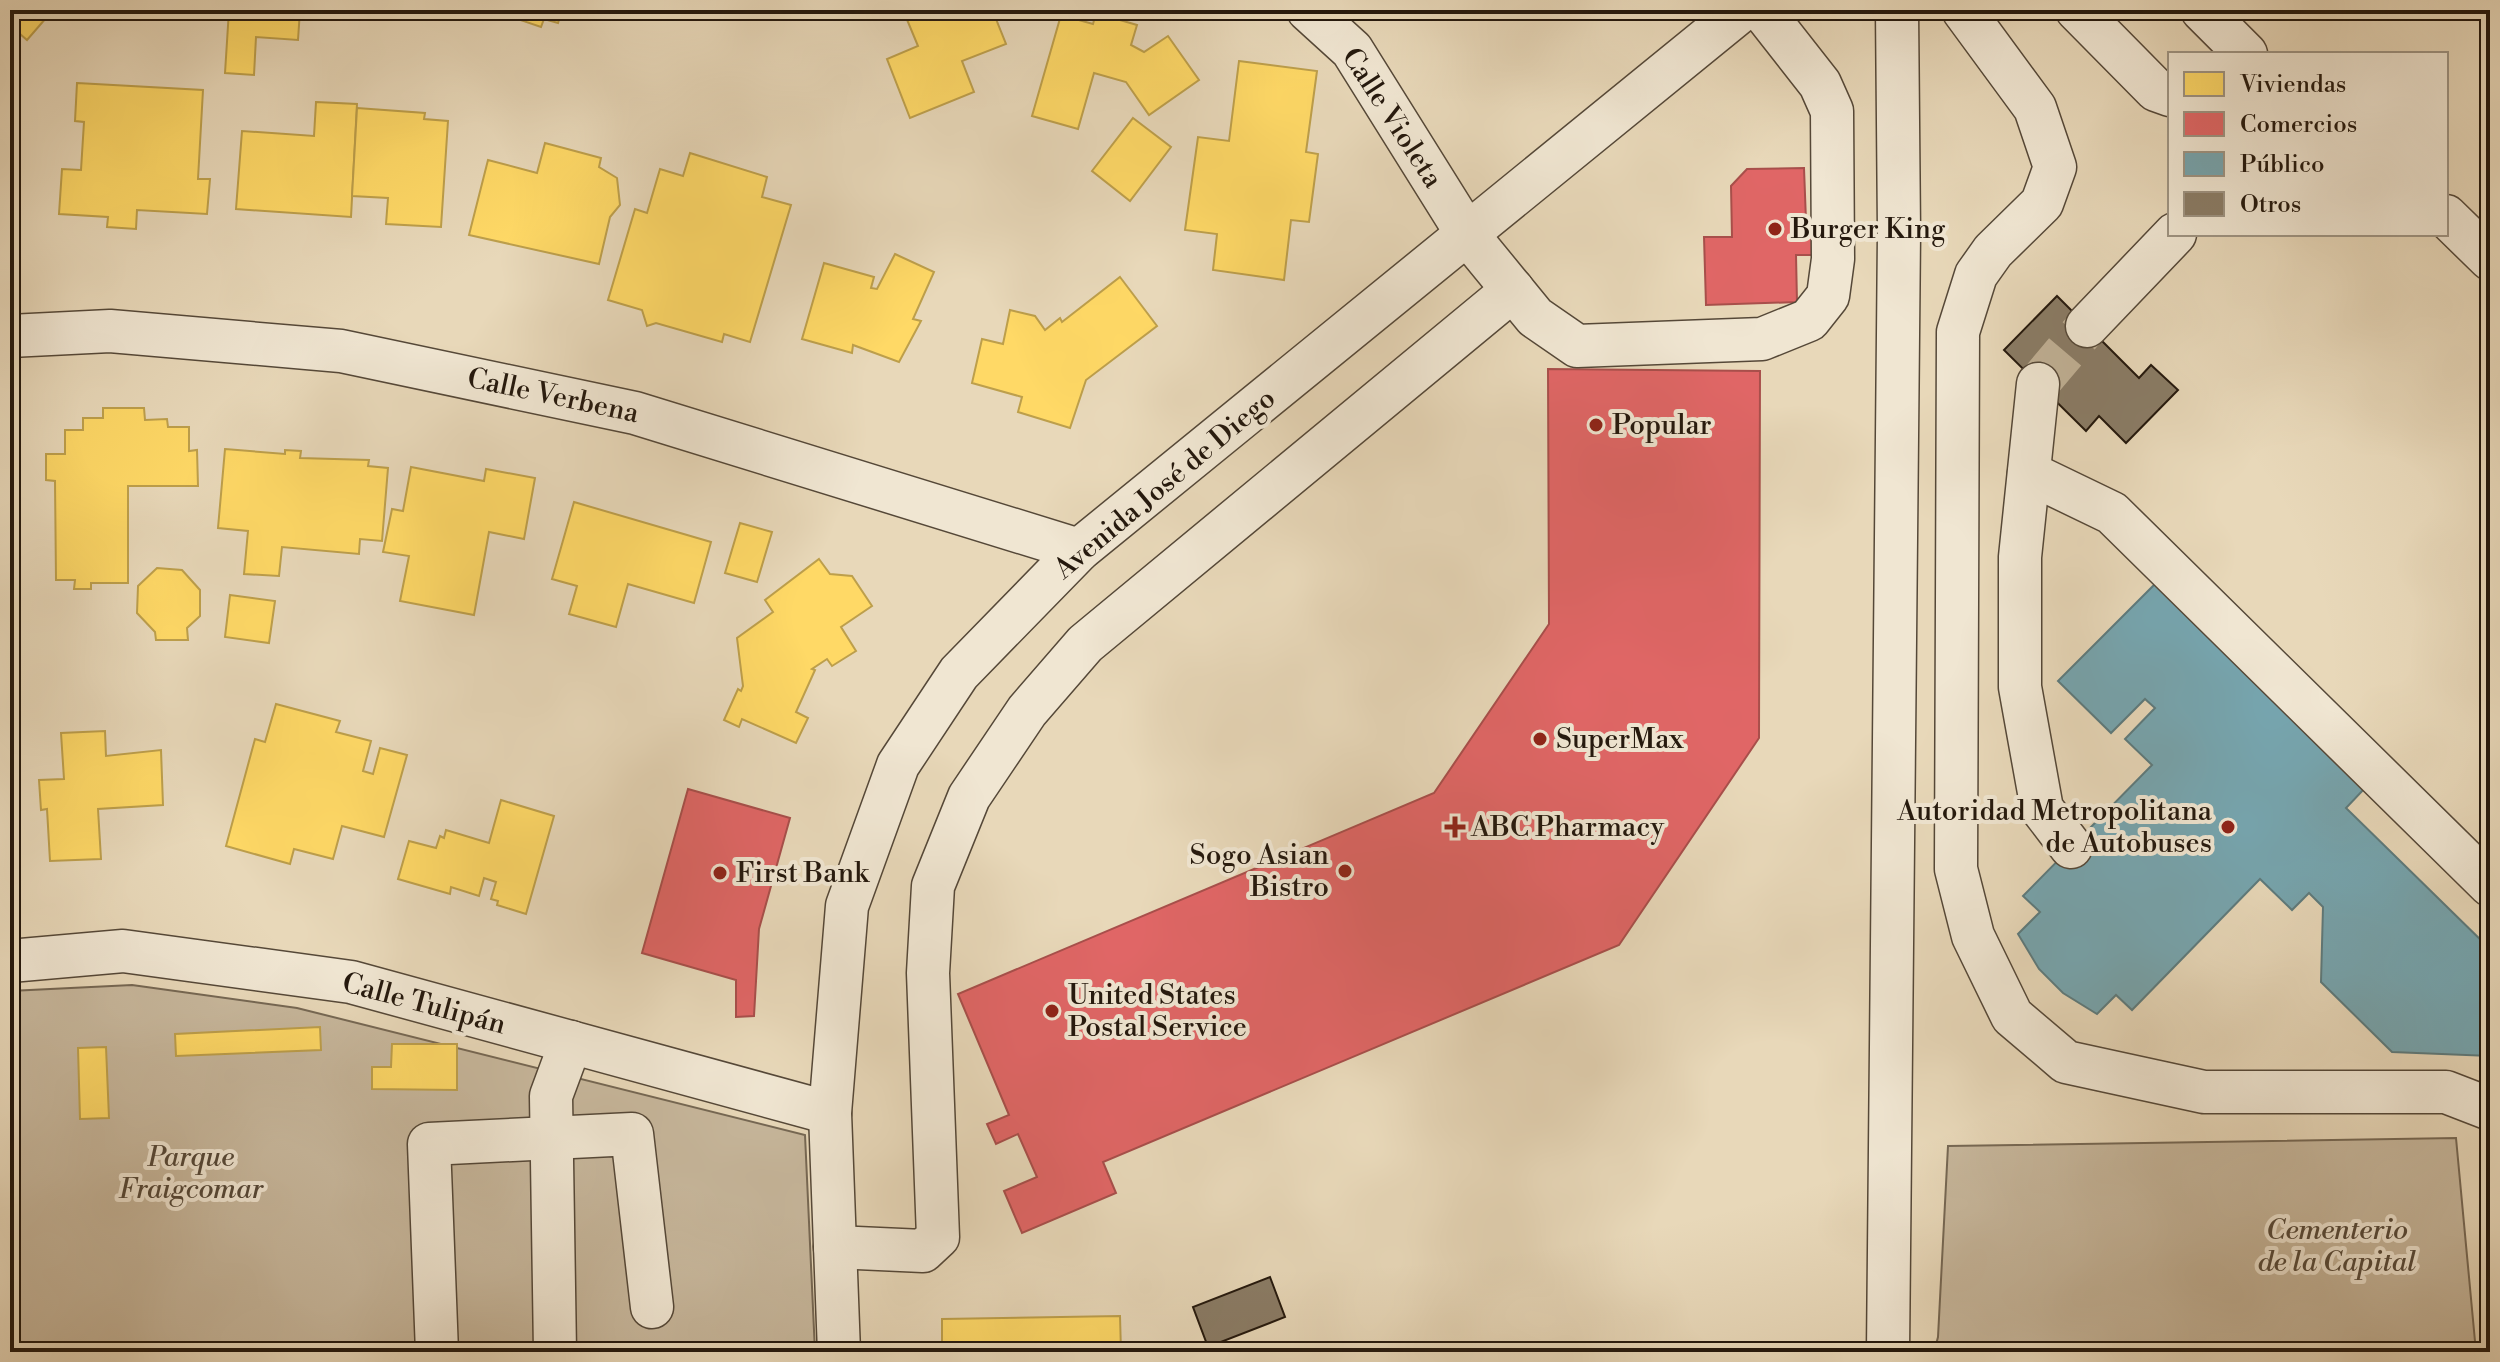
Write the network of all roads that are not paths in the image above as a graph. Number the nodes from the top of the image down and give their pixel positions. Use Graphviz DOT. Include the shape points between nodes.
graph roads {
  1 [pos="1308,10"];
  2 [pos="1742,10"];
  3 [pos="1762,10"];
  4 [pos="1897,10"];
  5 [pos="1963,10"];
  6 [pos="2077,10"];
  7 [pos="2202,10"];
  8 [pos="2244,52"];
  9 [pos="2168,94"];
  10 [pos="2448,218"];
  11 [pos="1467,234"];
  12 [pos="2173,236"];
  13 [pos="2490,259"];
  14 [pos="1524,303"];
  15 [pos="2087,326"];
  16 [pos="10,336"];
  17 [pos="2038,384"];
  18 [pos="2029,473"];
  19 [pos="1079,550"];
  20 [pos="2071,847"];
  21 [pos="2490,885"];
  22 [pos="10,961"];
  23 [pos="571,1042"];
  24 [pos="2490,1109"];
  25 [pos="830,1113"];
  26 [pos="553,1136"];
  27 [pos="835,1247"];
  28 [pos="652,1307"];
  29 [pos="437,1352"];
  30 [pos="555,1352"];
  31 [pos="839,1352"];
  32 [pos="1888,1352"];
  1 -- 11 [label="street, Calle Violeta" via="1352,50"];
  2 -- 11 [label="street, Avenida José de Diego"];
  3 -- 14 [label="street, Calle Violeta" via="1820,84 1832,111 1833,259 1828,296 1809,320 1762,339 1577,346"];
  4 -- 32 [label="street" via="1900,218"];
  5 -- 24 [label="street" via="2035,108 2055,167 2042,203 1976,275 1958,332 1956,869 1973,936 2012,1016 2066,1062 2204,1092 2446,1092"];
  6 -- 9 [label="street" via="2156,90"];
  7 -- 8 [label="street"];
  10 -- 13 [label="street"];
  11 -- 14 [label="street, Calle Violeta"];
  11 -- 19 [label="street, Avenida José de Diego"];
  12 -- 15 [label="street"];
  14 -- 27 [label="street" via="1106,626 1037,700 963,810 933,886 928,973 938,1237 923,1251"];
  16 -- 19 [label="street, Calle Verbena" via="110,331 341,351 635,413"];
  17 -- 18 [label="street"];
  18 -- 20 [label="street" via="2020,557 2020,687 2042,809"];
  18 -- 21 [label="street" via="2112,513"];
  19 -- 25 [label="street, Avenida José de Diego" via="959,673 898,765 847,906"];
  22 -- 23 [label="street, Calle Tulipán" via="123,951 351,982"];
  23 -- 25 [label="street, Calle Tulipán"];
  23 -- 26 [label="street" via="551,1096"];
  25 -- 27 [label="street, Avenida José de Diego"];
  26 -- 28 [label="street" via="632,1134"];
  26 -- 29 [label="street" via="429,1144"];
  26 -- 30 [label="street"];
  27 -- 31 [label="street, Avenida José de Diego"];
}
